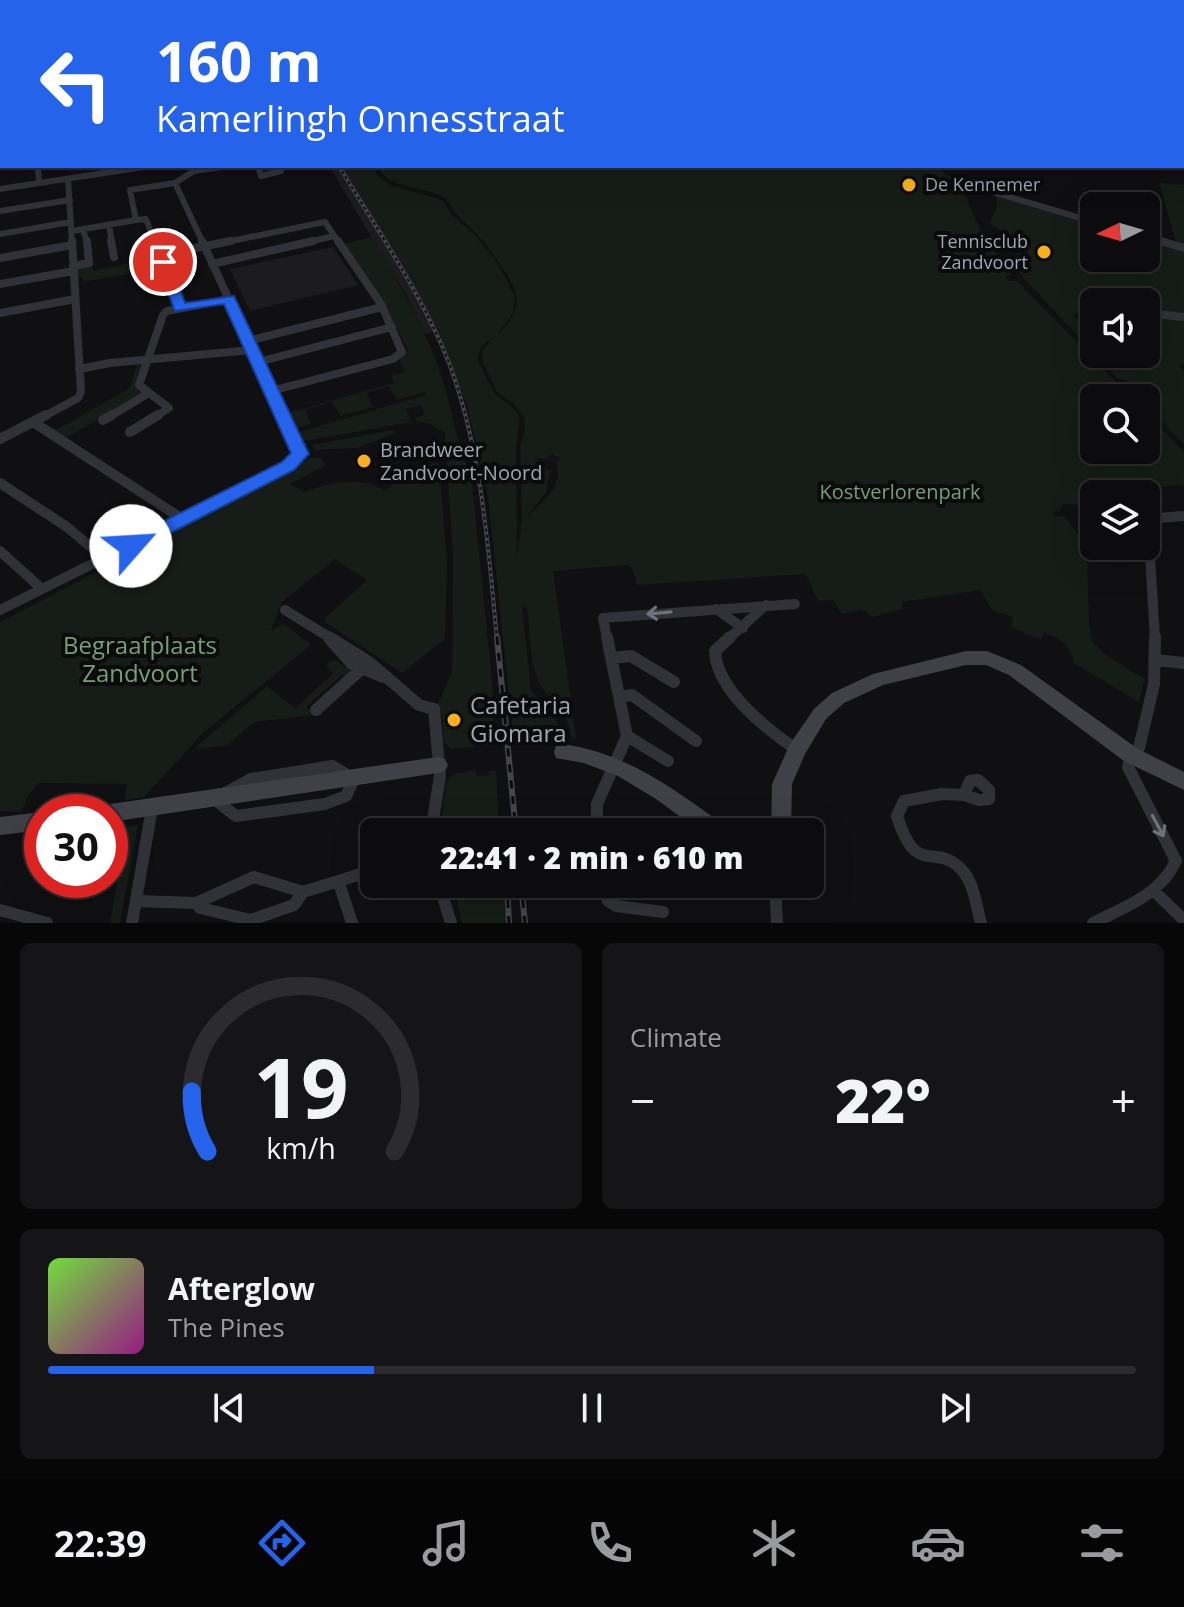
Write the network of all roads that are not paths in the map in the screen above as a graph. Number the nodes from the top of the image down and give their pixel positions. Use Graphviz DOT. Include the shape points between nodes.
graph roads {
  1 [pos="38,168"];
  2 [pos="259,168"];
  3 [pos="115,169"];
  4 [pos="194,169"];
  5 [pos="281,171"];
  6 [pos="68,179"];
  7 [pos="39,183"];
  8 [pos="175,183"];
  9 [pos="969,185"];
  10 [pos="0,189"];
  11 [pos="70,200"];
  12 [pos="0,211"];
  13 [pos="1080,218"];
  14 [pos="136,220"];
  15 [pos="109,225"];
  16 [pos="71,226"];
  17 [pos="83,229"];
  18 [pos="0,234"];
  19 [pos="334,236"];
  20 [pos="1160,240"];
  21 [pos="72,245"];
  22 [pos="204,246"];
  23 [pos="1184,248"];
  24 [pos="160,255"];
  25 [pos="114,257"];
  26 [pos="0,258"];
  27 [pos="212,264"];
  28 [pos="74,268"];
  29 [pos="0,284"];
  30 [pos="75,299"];
  31 [pos="229,299"];
  32 [pos="382,307"];
  33 [pos="180,308"];
  34 [pos="0,313"];
  35 [pos="1160,314"];
  36 [pos="1184,317"];
  37 [pos="392,327"];
  38 [pos="250,345"];
  39 [pos="148,360"];
  40 [pos="258,362"];
  41 [pos="79,369"];
  42 [pos="271,391"];
  43 [pos="147,394"];
  44 [pos="103,420"];
  45 [pos="33,422"];
  46 [pos="130,432"];
  47 [pos="0,439"];
  48 [pos="0,483"];
  49 [pos="1184,516"];
  50 [pos="184,520"];
  51 [pos="3,557"];
  52 [pos="105,559"];
  53 [pos="42,589"];
  54 [pos="795,604"];
  55 [pos="766,605"];
  56 [pos="715,608"];
  57 [pos="0,610"];
  58 [pos="285,610"];
  59 [pos="743,628"];
  60 [pos="611,658"];
  61 [pos="1156,660"];
  62 [pos="1184,663"];
  63 [pos="365,666"];
  64 [pos="674,682"];
  65 [pos="619,697"];
  66 [pos="316,710"];
  67 [pos="627,736"];
  68 [pos="696,741"];
  69 [pos="797,750"];
  70 [pos="563,752"];
  71 [pos="1131,755"];
  72 [pos="668,761"];
  73 [pos="614,764"];
  74 [pos="438,765"];
  75 [pos="1184,781"];
  76 [pos="964,795"];
  77 [pos="152,808"];
  78 [pos="128,811"];
  79 [pos="433,818"];
  80 [pos="597,818"];
  81 [pos="698,818"];
  82 [pos="781,818"];
  83 [pos="24,823"];
  84 [pos="0,826"];
  85 [pos="360,875"];
  86 [pos="339,883"];
  87 [pos="1154,891"];
  88 [pos="303,892"];
  89 [pos="443,898"];
  90 [pos="607,898"];
  91 [pos="776,898"];
  92 [pos="136,901"];
  93 [pos="196,903"];
  94 [pos="0,910"];
  95 [pos="663,912"];
  96 [pos="1184,920"];
  97 [pos="47,923"];
  98 [pos="132,923"];
  99 [pos="352,923"];
  100 [pos="451,923"];
  101 [pos="777,923"];
  102 [pos="981,923"];
  103 [pos="1093,923"];
  1 -- 7 [label="street"];
  2 -- 5 [label="street" via="261,176"];
  3 -- 6 [label="street"];
  4 -- 8 [label="street"];
  6 -- 7 [label="street"];
  6 -- 11 [label="street"];
  7 -- 10 [label="street"];
  8 -- 14 [label="street" via="130,190"];
  8 -- 22 [label="street"];
  9 -- 13 [label="street"];
  11 -- 12 [label="street"];
  11 -- 16 [label="street"];
  14 -- 15 [label="street"];
  14 -- 24 [label="street" via="146,219"];
  15 -- 17 [label="street"];
  15 -- 25 [label="street"];
  16 -- 17 [label="street"];
  16 -- 18 [label="street"];
  16 -- 21 [label="street"];
  17 -- 28 [label="street" via="89,263"];
  19 -- 22 [label="street" via="321,221"];
  19 -- 27 [label="street"];
  19 -- 32 [label="street"];
  20 -- 23 [label="street"];
  21 -- 26 [label="street"];
  21 -- 28 [label="street"];
  22 -- 24 [label="street"];
  22 -- 27 [label="street"];
  24 -- 33 [label="street"];
  27 -- 31 [label="street"];
  28 -- 29 [label="street"];
  28 -- 30 [label="street"];
  30 -- 34 [label="street"];
  30 -- 41 [label="street"];
  31 -- 33 [label="street"];
  31 -- 38 [label="street"];
  32 -- 37 [label="street"];
  32 -- 38 [label="street"];
  33 -- 39 [label="street" via="163,315"];
  35 -- 36 [label="street"];
  37 -- 40 [label="street"];
  37 -- 42 [label="street" via="402,349 396,357"];
  38 -- 39 [label="street"];
  38 -- 40 [label="street"];
  39 -- 41 [label="street"];
  39 -- 43 [label="street" via="139,385"];
  40 -- 42 [label="street"];
  41 -- 45 [label="street" via="78,398"];
  42 -- 50 [label="street" via="300,454 293,463"];
  43 -- 44 [label="street"];
  43 -- 46 [label="street" via="169,408"];
  45 -- 47 [label="street"];
  45 -- 50 [label="street"];
  48 -- 52 [label="street"];
  49 -- 61 [label="street" via="1148,523"];
  50 -- 52 [label="street"];
  51 -- 53 [label="street"];
  52 -- 53 [label="street"];
  53 -- 57 [label="street"];
  54 -- 55 [label="street"];
  55 -- 56 [label="street"];
  55 -- 59 [label="street"];
  56 -- 59 [label="street"];
  56 -- 60 [label="street, one-way" via="603,618"];
  58 -- 63 [label="street" via="329,638 335,651"];
  59 -- 69 [label="street" via="715,651 716,664 746,709"];
  60 -- 64 [label="street" via="631,656"];
  60 -- 65 [label="street"];
  61 -- 62 [label="street"];
  61 -- 71 [label="street" via="1139,748"];
  63 -- 66 [label="street"];
  63 -- 74 [label="street" via="419,705 434,709"];
  65 -- 67 [label="street"];
  65 -- 68 [label="street" via="632,695"];
  67 -- 72 [label="street"];
  67 -- 73 [label="street"];
  69 -- 71 [label="main road" via="820,714 838,698 904,672 987,658 1015,670"];
  69 -- 82 [label="main road" via="782,784"];
  70 -- 73 [label="main road"];
  71 -- 75 [label="main road"];
  71 -- 87 [label="street, one-way" via="1128,767 1176,861"];
  73 -- 80 [label="street" via="597,804"];
  73 -- 81 [label="main road"];
  74 -- 77 [label="main road"];
  74 -- 79 [label="street"];
  76 -- 102 [label="street" via="904,801 897,816 911,850 963,871"];
  77 -- 78 [label="main road"];
  77 -- 92 [label="street"];
  83 -- 84 [label="main road"];
  85 -- 86 [label="street"];
  86 -- 88 [label="street"];
  86 -- 99 [label="street"];
  87 -- 96 [label="street"];
  87 -- 103 [label="street"];
  88 -- 93 [label="street" via="254,877"];
  88 -- 93 [label="street" via="294,905 251,920"];
  89 -- 100 [label="street"];
  90 -- 95 [label="street" via="616,906"];
  91 -- 101 [label="street"];
  92 -- 93 [label="street"];
  92 -- 98 [label="street"];
  94 -- 97 [label="street"];
}
